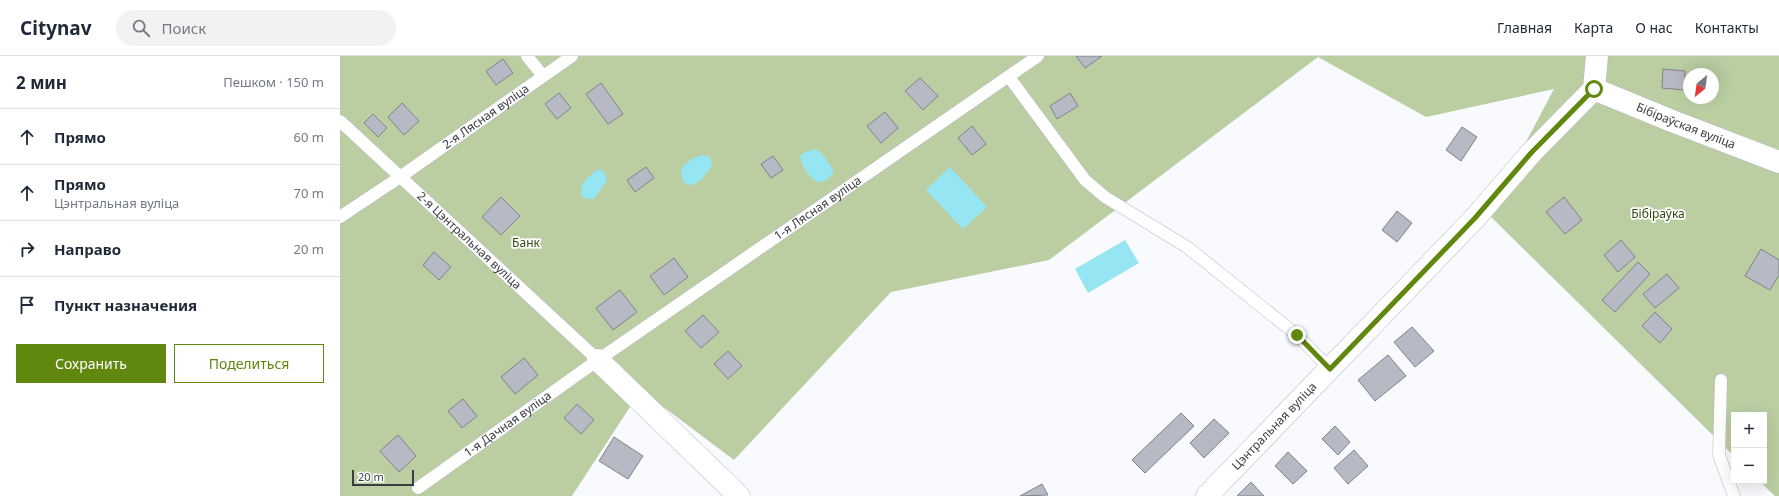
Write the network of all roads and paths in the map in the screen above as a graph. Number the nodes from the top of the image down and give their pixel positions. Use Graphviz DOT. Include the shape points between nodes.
graph roads {
  1 [pos="527,56"];
  2 [pos="572,56"];
  3 [pos="1038,56"];
  4 [pos="1597,56"];
  5 [pos="543,76"];
  6 [pos="1010,77"];
  7 [pos="1594,89"];
  8 [pos="340,121"];
  9 [pos="1779,162"];
  10 [pos="400,177"];
  11 [pos="340,218"];
  12 [pos="598,360"];
  13 [pos="1330,369"];
  14 [pos="1721,380"];
  15 [pos="418,488"];
  16 [pos="739,496"];
  17 [pos="1207,496"];
  18 [pos="1734,496"];
  1 -- 5 [label="lane"];
  2 -- 5 [label="lane, 2-я Лясная вуліца"];
  3 -- 6 [label="lane, 1-я Лясная вуліца"];
  4 -- 7 [label="street"];
  5 -- 10 [label="lane, 2-я Лясная вуліца"];
  6 -- 12 [label="lane, 1-я Лясная вуліца"];
  6 -- 13 [label="lane" via="1085,180 1105,197 1187,247 1297,335"];
  7 -- 9 [label="street, Бібіраўская вуліца"];
  7 -- 13 [label="street, Цэнтральная вуліца"];
  8 -- 10 [label="lane, 2-я Цэнтральная вуліца"];
  10 -- 11 [label="lane, 2-я Лясная вуліца"];
  10 -- 12 [label="lane, 2-я Цэнтральная вуліца"];
  12 -- 15 [label="lane, 1-я Дачная вуліца"];
  12 -- 16 [label="street"];
  13 -- 17 [label="street, Цэнтральная вуліца"];
  14 -- 18 [label="lane" via="1718,455"];
}
